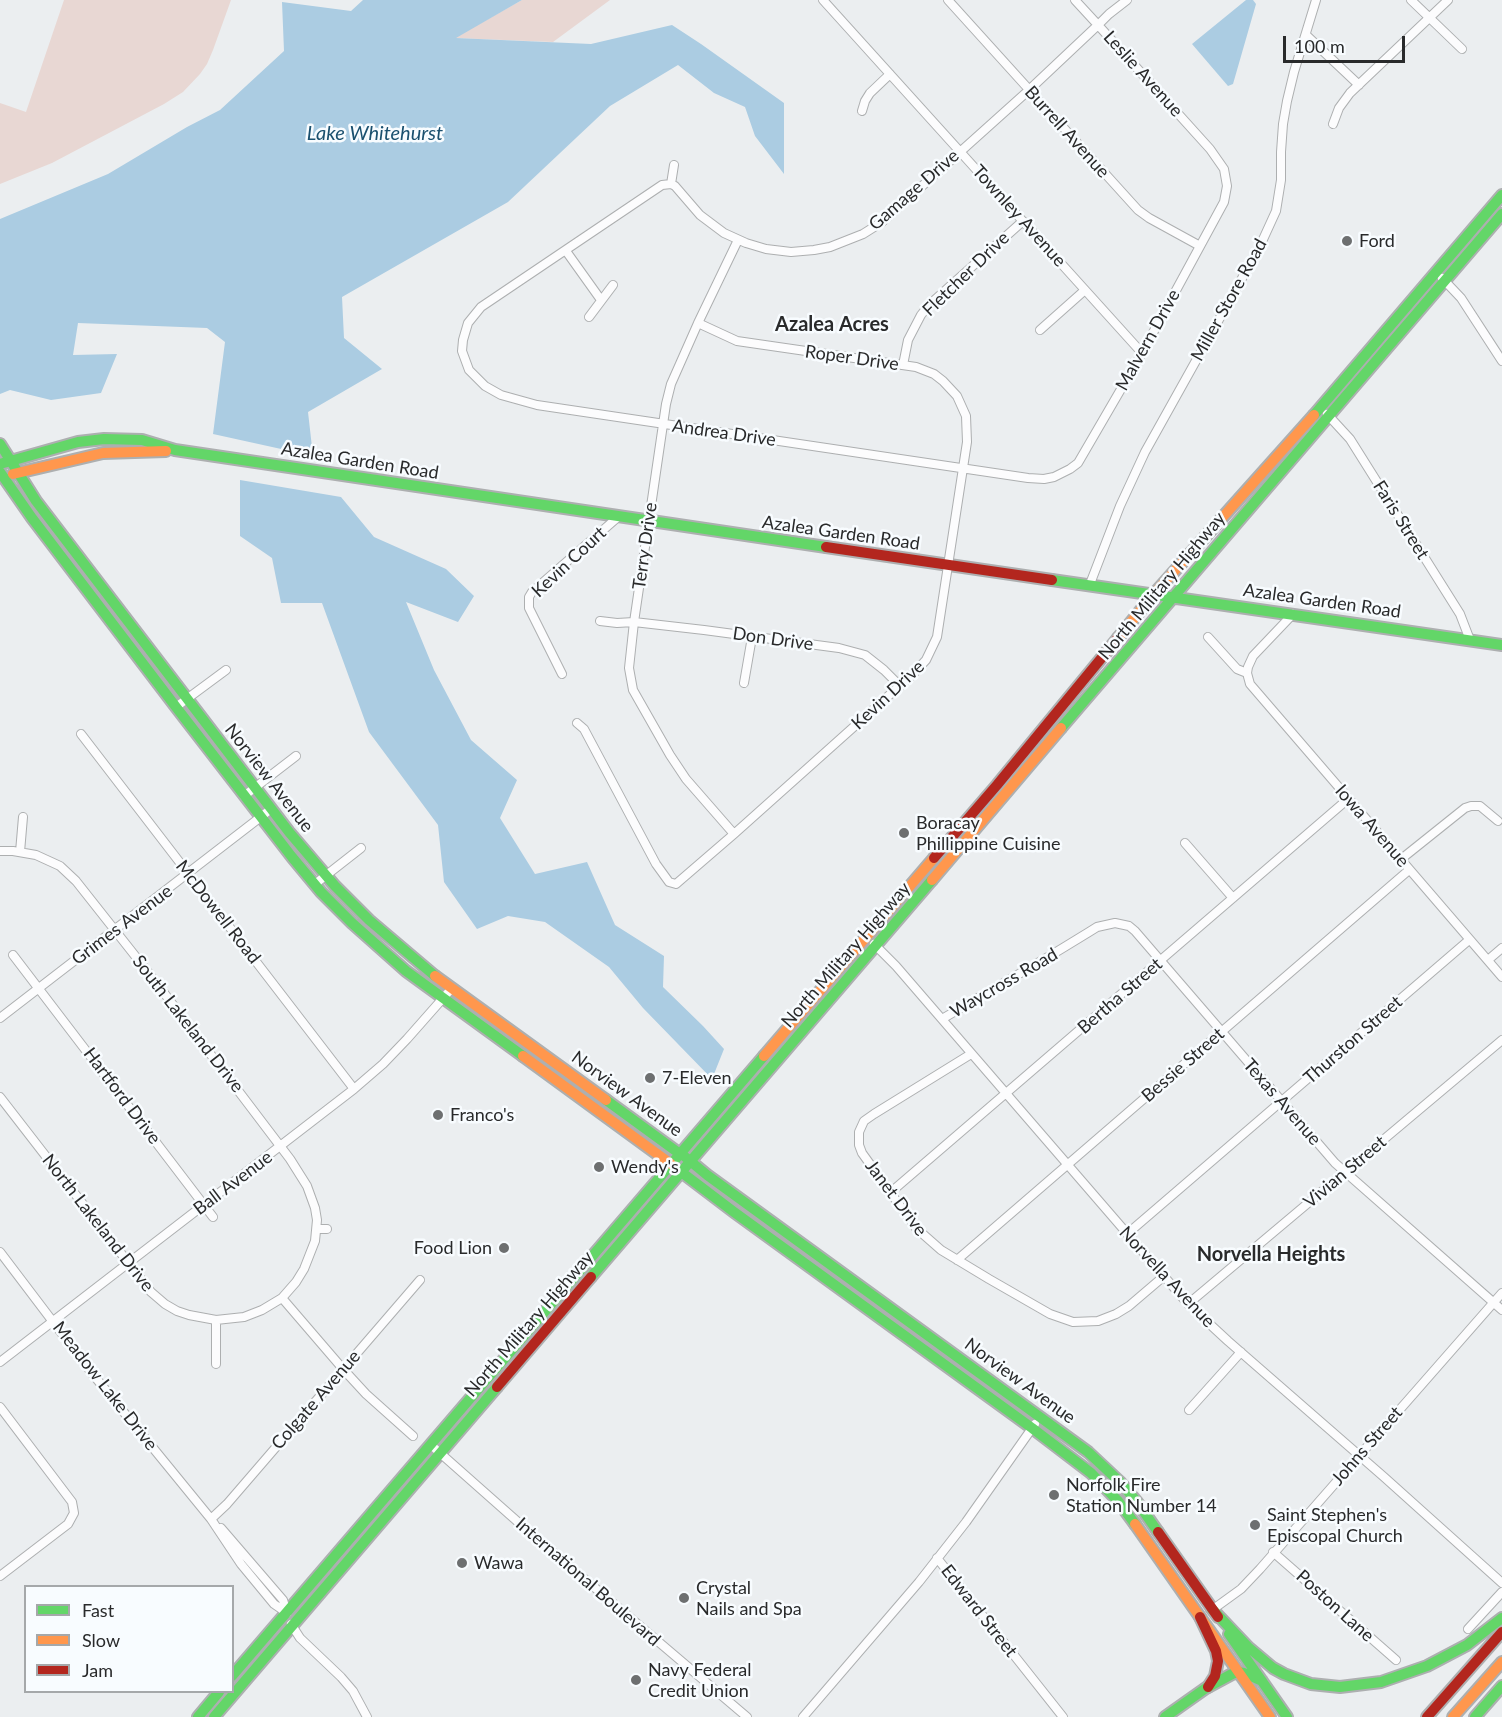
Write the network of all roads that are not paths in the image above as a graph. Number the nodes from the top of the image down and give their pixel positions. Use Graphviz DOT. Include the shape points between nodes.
graph roads {
  1 [pos="823,0"];
  2 [pos="948,0"];
  3 [pos="1075,0"];
  4 [pos="1127,0"];
  5 [pos="1316,0"];
  6 [pos="1411,0"];
  7 [pos="1448,0"];
  8 [pos="1429,18"];
  9 [pos="1098,25"];
  10 [pos="1306,35"];
  11 [pos="1462,49"];
  12 [pos="890,74"];
  13 [pos="1359,85"];
  14 [pos="1029,90"];
  15 [pos="862,111"];
  16 [pos="1333,124"];
  17 [pos="1210,149"];
  18 [pos="960,151"];
  19 [pos="675,165"];
  20 [pos="671,184"];
  21 [pos="1502,195"];
  22 [pos="1502,214"];
  23 [pos="1023,220"];
  24 [pos="738,240"];
  25 [pos="1200,246"];
  26 [pos="566,251"];
  27 [pos="1436,273"];
  28 [pos="1445,281"];
  29 [pos="613,285"];
  30 [pos="1085,290"];
  31 [pos="601,300"];
  32 [pos="589,317"];
  33 [pos="698,323"];
  34 [pos="1040,330"];
  35 [pos="1142,353"];
  36 [pos="1502,361"];
  37 [pos="903,365"];
  38 [pos="961,403"];
  39 [pos="1320,407"];
  40 [pos="1329,416"];
  41 [pos="663,424"];
  42 [pos="0,444"];
  43 [pos="175,450"];
  44 [pos="5,462"];
  45 [pos="963,468"];
  46 [pos="17,473"];
  47 [pos="1,475"];
  48 [pos="1009,475"];
  49 [pos="618,517"];
  50 [pos="648,521"];
  51 [pos="949,565"];
  52 [pos="1090,584"];
  53 [pos="1154,594"];
  54 [pos="1174,597"];
  55 [pos="1293,614"];
  56 [pos="600,621"];
  57 [pos="634,621"];
  58 [pos="752,637"];
  59 [pos="1208,637"];
  60 [pos="1470,640"];
  61 [pos="1502,645"];
  62 [pos="226,670"];
  63 [pos="1247,673"];
  64 [pos="562,674"];
  65 [pos="744,683"];
  66 [pos="900,686"];
  67 [pos="187,699"];
  68 [pos="176,707"];
  69 [pos="577,723"];
  70 [pos="81,734"];
  71 [pos="296,756"];
  72 [pos="255,788"];
  73 [pos="244,796"];
  74 [pos="1348,799"];
  75 [pos="272,809"];
  76 [pos="23,817"];
  77 [pos="261,818"];
  78 [pos="1498,821"];
  79 [pos="734,834"];
  80 [pos="1185,843"];
  81 [pos="361,848"];
  82 [pos="0,851"];
  83 [pos="20,852"];
  84 [pos="1400,860"];
  85 [pos="1409,870"];
  86 [pos="189,873"];
  87 [pos="325,876"];
  88 [pos="315,884"];
  89 [pos="1233,898"];
  90 [pos="115,930"];
  91 [pos="866,938"];
  92 [pos="1470,940"];
  93 [pos="876,945"];
  94 [pos="1066,946"];
  95 [pos="1502,948"];
  96 [pos="13,955"];
  97 [pos="1488,960"];
  98 [pos="1160,961"];
  99 [pos="1502,977"];
  100 [pos="39,988"];
  101 [pos="452,988"];
  102 [pos="444,998"];
  103 [pos="0,1018"];
  104 [pos="942,1019"];
  105 [pos="1221,1032"];
  106 [pos="1502,1040"];
  107 [pos="971,1054"];
  108 [pos="354,1089"];
  109 [pos="1006,1094"];
  110 [pos="0,1097"];
  111 [pos="1281,1101"];
  112 [pos="280,1147"];
  113 [pos="680,1154"];
  114 [pos="690,1161"];
  115 [pos="671,1164"];
  116 [pos="1067,1165"];
  117 [pos="681,1172"];
  118 [pos="1345,1172"];
  119 [pos="891,1192"];
  120 [pos="204,1205"];
  121 [pos="213,1217"];
  122 [pos="316,1229"];
  123 [pos="327,1229"];
  124 [pos="1127,1234"];
  125 [pos="0,1252"];
  126 [pos="957,1260"];
  127 [pos="128,1264"];
  128 [pos="1163,1277"];
  129 [pos="420,1280"];
  130 [pos="1502,1293"];
  131 [pos="282,1298"];
  132 [pos="1493,1303"];
  133 [pos="1188,1304"];
  134 [pos="1502,1310"];
  135 [pos="216,1320"];
  136 [pos="53,1321"];
  137 [pos="1240,1352"];
  138 [pos="0,1362"];
  139 [pos="216,1364"];
  140 [pos="343,1369"];
  141 [pos="0,1407"];
  142 [pos="1189,1410"];
  143 [pos="1040,1416"];
  144 [pos="1032,1428"];
  145 [pos="413,1436"];
  146 [pos="431,1445"];
  147 [pos="440,1453"];
  148 [pos="1358,1455"];
  149 [pos="211,1519"];
  150 [pos="1274,1552"];
  151 [pos="938,1558"];
  152 [pos="0,1576"];
  153 [pos="1502,1583"];
  154 [pos="1502,1592"];
  155 [pos="1212,1609"];
  156 [pos="287,1613"];
  157 [pos="1200,1617"];
  158 [pos="1502,1618"];
  159 [pos="292,1626"];
  160 [pos="1468,1629"];
  161 [pos="1502,1632"];
  162 [pos="1396,1660"];
  163 [pos="1502,1662"];
  164 [pos="1238,1672"];
  165 [pos="234,1674"];
  166 [pos="1262,1681"];
  167 [pos="1502,1686"];
  168 [pos="1206,1688"];
  169 [pos="218,1693"];
  170 [pos="198,1717"];
  171 [pos="214,1717"];
  172 [pos="367,1717"];
  173 [pos="747,1717"];
  174 [pos="803,1717"];
  175 [pos="1063,1717"];
  176 [pos="1165,1717"];
  177 [pos="1270,1717"];
  178 [pos="1287,1717"];
  179 [pos="1427,1717"];
  180 [pos="1454,1717"];
  181 [pos="1475,1717"];
  1 -- 12 [label="street, Townley Avenue"];
  2 -- 14 [label="street, Burrell Avenue"];
  3 -- 9 [label="street, Leslie Avenue"];
  4 -- 9 [label="street, Gamage Drive"];
  5 -- 10 [label="street, Miller Store Road"];
  6 -- 8 [label="street"];
  7 -- 8 [label="street"];
  8 -- 11 [label="street"];
  8 -- 13 [label="street"];
  9 -- 14 [label="street, Gamage Drive"];
  9 -- 17 [label="street, Leslie Avenue"];
  10 -- 13 [label="street"];
  10 -- 52 [label="street, Miller Store Road" via="1283,124 1276,211 1145,452"];
  12 -- 15 [label="street" via="870,93"];
  12 -- 18 [label="street, Townley Avenue"];
  13 -- 16 [label="street" via="1342,101"];
  14 -- 18 [label="street, Gamage Drive"];
  14 -- 25 [label="street, Burrell Avenue" via="1138,210"];
  17 -- 25 [label="street, Malvern Drive" via="1224,169 1227,186 1224,202"];
  18 -- 23 [label="street, Townley Avenue"];
  18 -- 24 [label="street, Gamage Drive" via="882,222 849,240 830,247 791,252"];
  19 -- 20 [label="street"];
  20 -- 24 [label="street, Gamage Drive" via="710,224"];
  20 -- 26 [label="street" via="662,185"];
  21 -- 27 [label="main road, North Military Highway"];
  22 -- 28 [label="main road, North Military Highway"];
  23 -- 30 [label="street, Townley Avenue"];
  23 -- 37 [label="street, Fletcher Drive" via="929,305 913,328"];
  24 -- 33 [label="street, Terry Drive"];
  25 -- 35 [label="street, Malvern Drive"];
  26 -- 31 [label="street"];
  26 -- 41 [label="street, Andrea Drive" via="474,314 465,328 465,361 484,386 501,395 537,405"];
  27 -- 28 [label="street"];
  27 -- 39 [label="main road, North Military Highway"];
  28 -- 36 [label="street" via="1461,298"];
  28 -- 40 [label="main road, North Military Highway"];
  29 -- 31 [label="street"];
  30 -- 34 [label="street"];
  30 -- 35 [label="street, Townley Avenue"];
  31 -- 32 [label="street"];
  33 -- 37 [label="street, Roper Drive" via="737,340"];
  33 -- 41 [label="street, Terry Drive" via="671,384"];
  35 -- 48 [label="street, Malvern Drive" via="1078,463 1064,473 1044,479"];
  37 -- 38 [label="street, Roper Drive" via="934,374"];
  38 -- 45 [label="street, Kevin Drive" via="967,429"];
  39 -- 40 [label="street, Faris Street"];
  39 -- 53 [label="main road, North Military Highway"];
  40 -- 54 [label="main road, North Military Highway"];
  40 -- 60 [label="street, Faris Street" via="1350,439 1460,614"];
  41 -- 45 [label="street, Andrea Drive"];
  41 -- 50 [label="street, Terry Drive"];
  42 -- 44 [label="main road, Norview Avenue"];
  43 -- 44 [label="main road, Azalea Garden Road" via="142,440 104,439"];
  43 -- 46 [label="main road, Azalea Garden Road" via="103,453"];
  43 -- 49 [label="main road, Azalea Garden Road"];
  44 -- 46 [label="main road, Norview Avenue"];
  45 -- 48 [label="street, Andrea Drive"];
  45 -- 51 [label="street, Kevin Drive"];
  46 -- 47 [label="main road, Azalea Garden Road"];
  46 -- 67 [label="main road, Norview Avenue"];
  47 -- 68 [label="main road, Norview Avenue"];
  49 -- 50 [label="main road, Azalea Garden Road"];
  49 -- 64 [label="street, Kevin Court" via="529,597 529,608"];
  50 -- 51 [label="main road, Azalea Garden Road"];
  50 -- 57 [label="street, Terry Drive"];
  51 -- 52 [label="main road, Azalea Garden Road"];
  51 -- 66 [label="street, Kevin Drive" via="937,637 926,660"];
  52 -- 53 [label="main road, Azalea Garden Road"];
  53 -- 54 [label="main road, Azalea Garden Road"];
  53 -- 91 [label="main road, North Military Highway"];
  54 -- 55 [label="main road, Azalea Garden Road"];
  54 -- 93 [label="main road, North Military Highway"];
  55 -- 60 [label="main road, Azalea Garden Road"];
  55 -- 63 [label="street" via="1253,656"];
  56 -- 57 [label="street, Don Drive"];
  57 -- 58 [label="street, Don Drive"];
  57 -- 79 [label="street, Terry Drive" via="629,668 633,690 686,779"];
  58 -- 65 [label="street"];
  58 -- 66 [label="street, Don Drive" via="861,653"];
  59 -- 63 [label="street, Iowa Avenue" via="1237,669"];
  60 -- 61 [label="main road, Azalea Garden Road"];
  62 -- 67 [label="street"];
  63 -- 74 [label="street, Iowa Avenue" via="1250,684"];
  66 -- 79 [label="street, Kevin Drive"];
  67 -- 68 [label="street"];
  67 -- 72 [label="main road, Norview Avenue"];
  68 -- 73 [label="main road, Norview Avenue"];
  69 -- 79 [label="street, Kevin Drive" via="584,729 669,882 676,884"];
  70 -- 86 [label="street, McDowell Road"];
  71 -- 72 [label="street"];
  72 -- 73 [label="street"];
  72 -- 75 [label="main road, Norview Avenue"];
  73 -- 77 [label="main road, Norview Avenue"];
  74 -- 84 [label="street, Iowa Avenue"];
  74 -- 89 [label="street, Bertha Street"];
  75 -- 77 [label="street, Grimes Avenue"];
  75 -- 87 [label="main road, Norview Avenue"];
  76 -- 83 [label="street"];
  77 -- 86 [label="street, Grimes Avenue"];
  77 -- 88 [label="main road, Norview Avenue"];
  78 -- 84 [label="street" via="1480,806 1465,808"];
  80 -- 89 [label="street"];
  81 -- 87 [label="street"];
  82 -- 83 [label="street, South Lakeland Drive"];
  83 -- 90 [label="street, South Lakeland Drive" via="50,861 70,875"];
  84 -- 85 [label="street, Iowa Avenue"];
  85 -- 92 [label="street, Iowa Avenue"];
  85 -- 105 [label="street, Bessie Street"];
  86 -- 90 [label="street, Grimes Avenue"];
  86 -- 108 [label="street, McDowell Road"];
  87 -- 88 [label="street"];
  87 -- 101 [label="main road, Norview Avenue" via="369,920"];
  88 -- 102 [label="main road, Norview Avenue" via="383,951"];
  89 -- 98 [label="street, Bertha Street"];
  90 -- 100 [label="street, Grimes Avenue"];
  90 -- 112 [label="street, South Lakeland Drive"];
  91 -- 93 [label="street, Norvella Avenue"];
  91 -- 113 [label="main road, North Military Highway"];
  92 -- 97 [label="street, Iowa Avenue"];
  92 -- 111 [label="street, Thurston Street"];
  93 -- 104 [label="street, Norvella Avenue"];
  93 -- 114 [label="main road, North Military Highway"];
  94 -- 98 [label="street, Texas Avenue" via="1097,927 1122,923 1135,931"];
  94 -- 104 [label="street, Waycross Road"];
  95 -- 97 [label="street"];
  96 -- 100 [label="street, Hartford Drive"];
  97 -- 99 [label="street, Iowa Avenue"];
  98 -- 105 [label="street, Texas Avenue"];
  98 -- 109 [label="street, Bertha Street"];
  100 -- 103 [label="street, Grimes Avenue"];
  100 -- 120 [label="street, Hartford Drive"];
  101 -- 102 [label="street, Ball Avenue"];
  101 -- 113 [label="main road, Norview Avenue"];
  102 -- 108 [label="street, Ball Avenue" via="407,1040"];
  102 -- 115 [label="main road, Norview Avenue"];
  104 -- 107 [label="street, Norvella Avenue"];
  105 -- 111 [label="street, Texas Avenue"];
  105 -- 116 [label="street, Bessie Street"];
  106 -- 118 [label="street, Vivian Street"];
  107 -- 109 [label="street, Norvella Avenue"];
  107 -- 119 [label="street, Janet Drive" via="862,1125 858,1137 862,1153"];
  108 -- 112 [label="street, Ball Avenue"];
  109 -- 116 [label="street, Norvella Avenue"];
  109 -- 119 [label="street, Bertha Street"];
  110 -- 127 [label="street, North Lakeland Drive"];
  111 -- 118 [label="street, Texas Avenue"];
  111 -- 124 [label="street, Thurston Street"];
  112 -- 120 [label="street, Ball Avenue"];
  112 -- 122 [label="street, South Lakeland Drive" via="307,1186 315,1208"];
  113 -- 114 [label="main road, Norview Avenue"];
  113 -- 115 [label="main road, North Military Highway"];
  114 -- 117 [label="main road, North Military Highway"];
  114 -- 143 [label="main road, Norview Avenue"];
  115 -- 117 [label="main road, Norview Avenue"];
  115 -- 146 [label="main road, North Military Highway"];
  116 -- 124 [label="street, Norvella Avenue"];
  116 -- 126 [label="street, Bessie Street"];
  117 -- 144 [label="main road, Norview Avenue"];
  117 -- 147 [label="main road, North Military Highway"];
  118 -- 132 [label="street, Texas Avenue"];
  118 -- 133 [label="street, Vivian Street"];
  119 -- 126 [label="street, Janet Drive" via="916,1228"];
  120 -- 121 [label="street, Hartford Drive"];
  120 -- 127 [label="street, Ball Avenue"];
  122 -- 123 [label="street"];
  122 -- 131 [label="street, South Lakeland Drive" via="304,1269"];
  124 -- 128 [label="street, Norvella Avenue"];
  125 -- 136 [label="street, Meadow Lake Drive"];
  126 -- 128 [label="street, Janet Drive" via="1050,1314 1073,1322 1098,1321 1116,1314"];
  127 -- 135 [label="street, North Lakeland Drive" via="165,1304 189,1316"];
  127 -- 136 [label="street, Ball Avenue"];
  128 -- 133 [label="street, Norvella Avenue"];
  129 -- 140 [label="street, Colgate Avenue"];
  130 -- 132 [label="street, Johns Street"];
  131 -- 135 [label="street, North Lakeland Drive" via="244,1317"];
  131 -- 140 [label="street"];
  132 -- 134 [label="street, Texas Avenue"];
  132 -- 148 [label="street, Johns Street"];
  133 -- 137 [label="street, Norvella Avenue"];
  135 -- 139 [label="street"];
  136 -- 138 [label="street, Ball Avenue"];
  136 -- 149 [label="street, Meadow Lake Drive"];
  137 -- 142 [label="street"];
  137 -- 148 [label="street, Norvella Avenue"];
  140 -- 145 [label="street"];
  140 -- 149 [label="street, Colgate Avenue"];
  141 -- 152 [label="street" via="74,1507 68,1524"];
  143 -- 144 [label="street, Edward Street"];
  143 -- 155 [label="main road, Norview Avenue" via="1120,1482"];
  144 -- 151 [label="street, Edward Street"];
  144 -- 157 [label="main road, Norview Avenue" via="1111,1493"];
  146 -- 147 [label="street, International Boulevard"];
  146 -- 156 [label="main road, North Military Highway"];
  147 -- 159 [label="main road, North Military Highway"];
  147 -- 173 [label="street, International Boulevard"];
  148 -- 150 [label="street, Johns Street"];
  148 -- 153 [label="street, Norvella Avenue"];
  149 -- 156 [label="street, Meadow Lake Drive" via="273,1604"];
  150 -- 155 [label="street, Johns Street" via="1241,1589"];
  150 -- 162 [label="street, Poston Lane"];
  151 -- 174 [label="street"];
  151 -- 175 [label="street, Edward Street"];
  154 -- 160 [label="street"];
  155 -- 157 [label="street, Johns Street"];
  155 -- 158 [label="main road" via="1248,1647 1278,1671 1311,1684 1340,1687 1381,1682 1427,1666 1467,1645"];
  155 -- 166 [label="main road, Norview Avenue"];
  156 -- 159 [label="street"];
  156 -- 165 [label="main road, North Military Highway"];
  157 -- 164 [label="main road, Norview Avenue"];
  157 -- 168 [label="main road" via="1218,1661 1215,1676"];
  159 -- 171 [label="main road, North Military Highway"];
  159 -- 172 [label="street" via="341,1677"];
  161 -- 179 [label="main road"];
  163 -- 180 [label="main road"];
  164 -- 166 [label="main road"];
  164 -- 168 [label="main road"];
  164 -- 177 [label="main road, Norview Avenue"];
  166 -- 178 [label="main road, Norview Avenue"];
  167 -- 181 [label="main road"];
  168 -- 176 [label="main road"];
  169 -- 170 [label="main road"];
}
